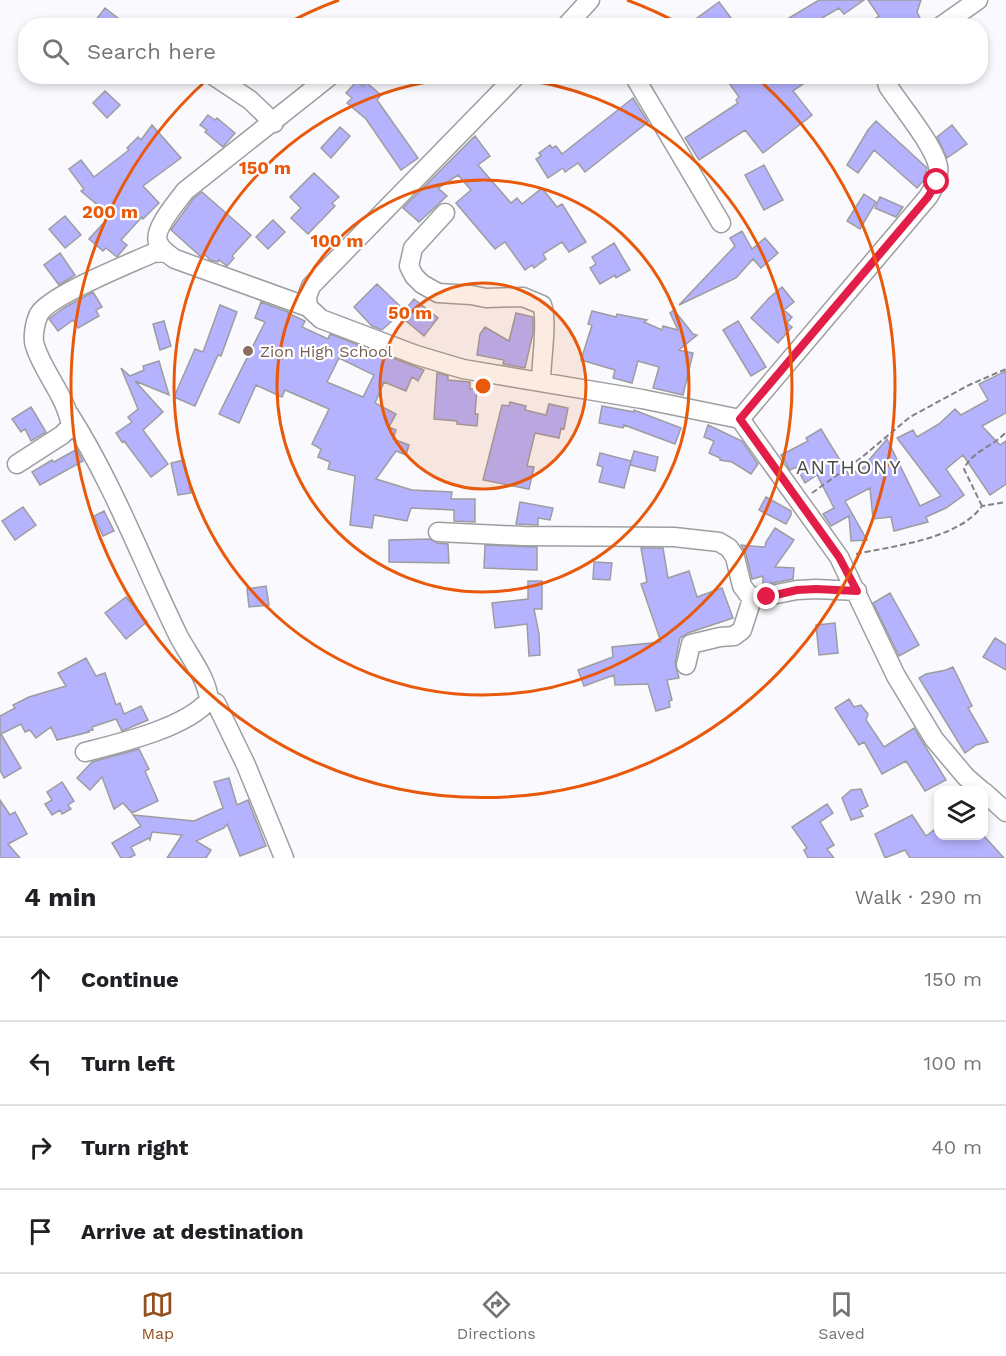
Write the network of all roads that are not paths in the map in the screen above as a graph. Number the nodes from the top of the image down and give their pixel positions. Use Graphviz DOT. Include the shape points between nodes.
graph roads {
  1 [pos="590,0"];
  2 [pos="978,0"];
  3 [pos="573,18"];
  4 [pos="952,18"];
  5 [pos="226,84"];
  6 [pos="320,84"];
  7 [pos="508,84"];
  8 [pos="639,84"];
  9 [pos="887,84"];
  10 [pos="274,123"];
  11 [pos="445,213"];
  12 [pos="721,224"];
  13 [pos="165,252"];
  14 [pos="308,307"];
  15 [pos="541,382"];
  16 [pos="69,414"];
  17 [pos="740,419"];
  18 [pos="17,464"];
  19 [pos="438,532"];
  20 [pos="857,591"];
  21 [pos="753,597"];
  22 [pos="686,665"];
  23 [pos="209,700"];
  24 [pos="85,752"];
  25 [pos="976,786"];
  26 [pos="988,796"];
  27 [pos="1006,812"];
  28 [pos="284,858"];
  1 -- 3 [label="street"];
  2 -- 4 [label="street"];
  5 -- 10 [label="street"];
  6 -- 10 [label="street"];
  7 -- 14 [label="street" via="311,286"];
  8 -- 12 [label="street"];
  9 -- 17 [label="street" via="932,151 938,167 937,182"];
  10 -- 13 [label="street" via="185,191 158,234"];
  11 -- 15 [label="street" via="414,248 409,266 414,276 438,293 523,297 542,305 546,316"];
  13 -- 14 [label="street" via="176,260"];
  13 -- 16 [label="street" via="153,253 84,284 39,313 34,344"];
  14 -- 15 [label="street" via="321,320 416,355 463,369"];
  15 -- 17 [label="street"];
  16 -- 18 [label="street" via="71,426 67,430"];
  16 -- 23 [label="street" via="102,470 179,638 208,690"];
  17 -- 20 [label="street" via="839,557"];
  19 -- 21 [label="street" via="674,537 719,542 735,557 742,586"];
  20 -- 21 [label="street" via="797,590"];
  20 -- 25 [label="street" via="896,676 934,739"];
  21 -- 22 [label="street" via="742,630 735,636 691,644"];
  23 -- 24 [label="street" via="201,709 176,722"];
  23 -- 28 [label="street" via="216,703 246,765"];
  26 -- 27 [label="street"];
}
